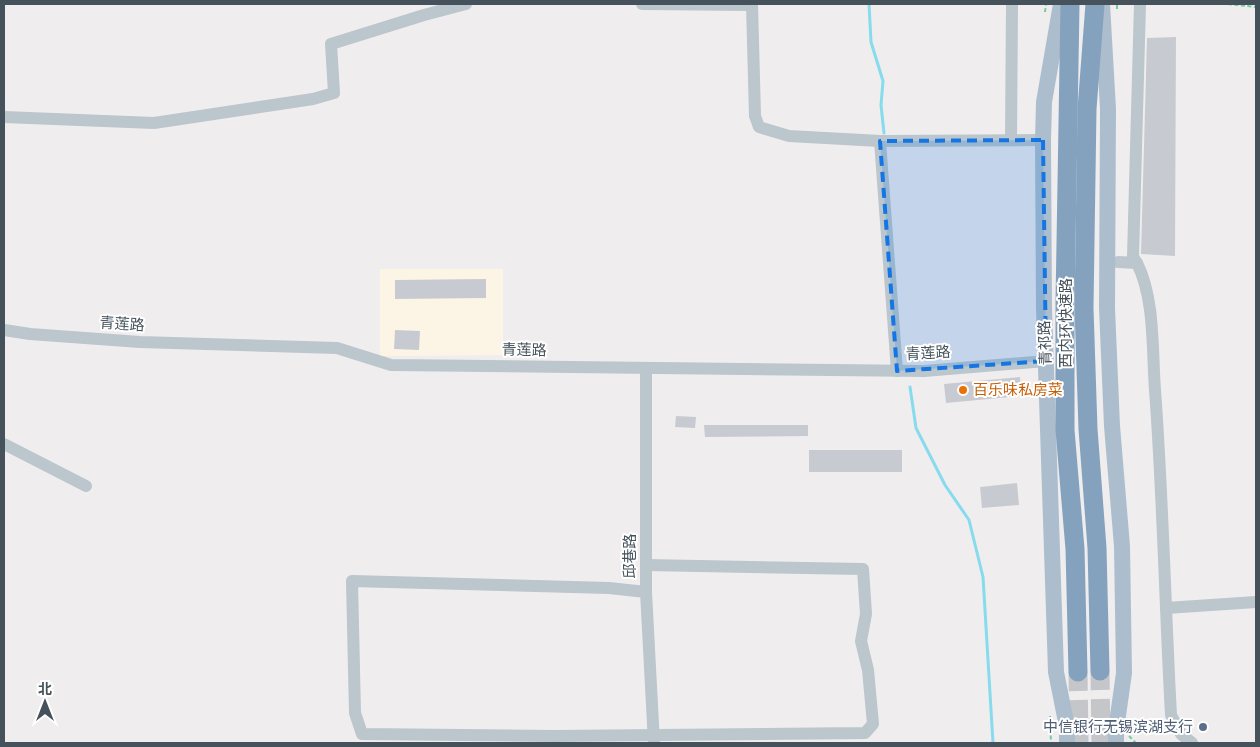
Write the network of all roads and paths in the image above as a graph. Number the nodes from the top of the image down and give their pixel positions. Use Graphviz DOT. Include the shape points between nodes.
graph roads {
  1 [pos="466,4"];
  2 [pos="642,4"];
  3 [pos="1012,4"];
  4 [pos="1061,4"];
  5 [pos="1070,4"];
  6 [pos="1095,4"];
  7 [pos="1102,4"];
  8 [pos="1140,4"];
  9 [pos="1228,4"];
  10 [pos="752,5"];
  11 [pos="1256,7"];
  12 [pos="4,117"];
  13 [pos="1011,140"];
  14 [pos="1043,140"];
  15 [pos="880,141"];
  16 [pos="1118,262"];
  17 [pos="1137,263"];
  18 [pos="4,330"];
  19 [pos="1046,361"];
  20 [pos="646,369"];
  21 [pos="897,371"];
  22 [pos="4,444"];
  23 [pos="86,486"];
  24 [pos="646,565"];
  25 [pos="646,592"];
  26 [pos="1256,602"];
  27 [pos="1166,608"];
  28 [pos="1100,671"];
  29 [pos="1078,672"];
  30 [pos="654,739"];
  31 [pos="1122,740"];
  32 [pos="1067,743"];
  33 [pos="1136,743"];
  34 [pos="1192,743"];
  1 -- 12 [label="street" via="330,44 334,93 313,99 154,123"];
  2 -- 10 [label="street"];
  3 -- 13 [label="street"];
  4 -- 14 [label="main road, 青祁路" via="1044,102"];
  5 -- 29 [label="highway, 西内环快速路" via="1065,430 1075,549"];
  6 -- 28 [label="highway, 西内环快速路" via="1087,109 1084,308"];
  7 -- 31 [label="main road" via="1108,109 1108,308 1112,426 1122,546 1124,674 1116,730"];
  8 -- 17 [label="street" via="1133,257"];
  9 -- 11 [label="path"];
  10 -- 15 [label="street" via="755,116 760,127 790,136"];
  13 -- 14 [label="street"];
  13 -- 15 [label="street"];
  14 -- 19 [label="main road, 青祁路"];
  15 -- 21 [label="street"];
  16 -- 17 [label="street"];
  17 -- 27 [label="street" via="1149,308 1161,464"];
  18 -- 20 [label="street, 青莲路" via="140,342 337,348 391,365"];
  19 -- 21 [label="street, 青莲路"];
  19 -- 32 [label="main road, 青祁路" via="1056,672"];
  20 -- 21 [label="street, 青莲路"];
  20 -- 24 [label="street, 邱巷路"];
  22 -- 23 [label="street"];
  24 -- 25 [label="street, 邱巷路"];
  24 -- 30 [label="street" via="863,569 866,614 861,641 868,670 873,724 865,733"];
  25 -- 30 [label="street, 邱巷路"];
  25 -- 30 [label="street" via="352,581 355,713 362,734"];
  26 -- 27 [label="street"];
  27 -- 34 [label="street" via="1171,715 1181,734"];
  31 -- 33 [label="path"];
}
